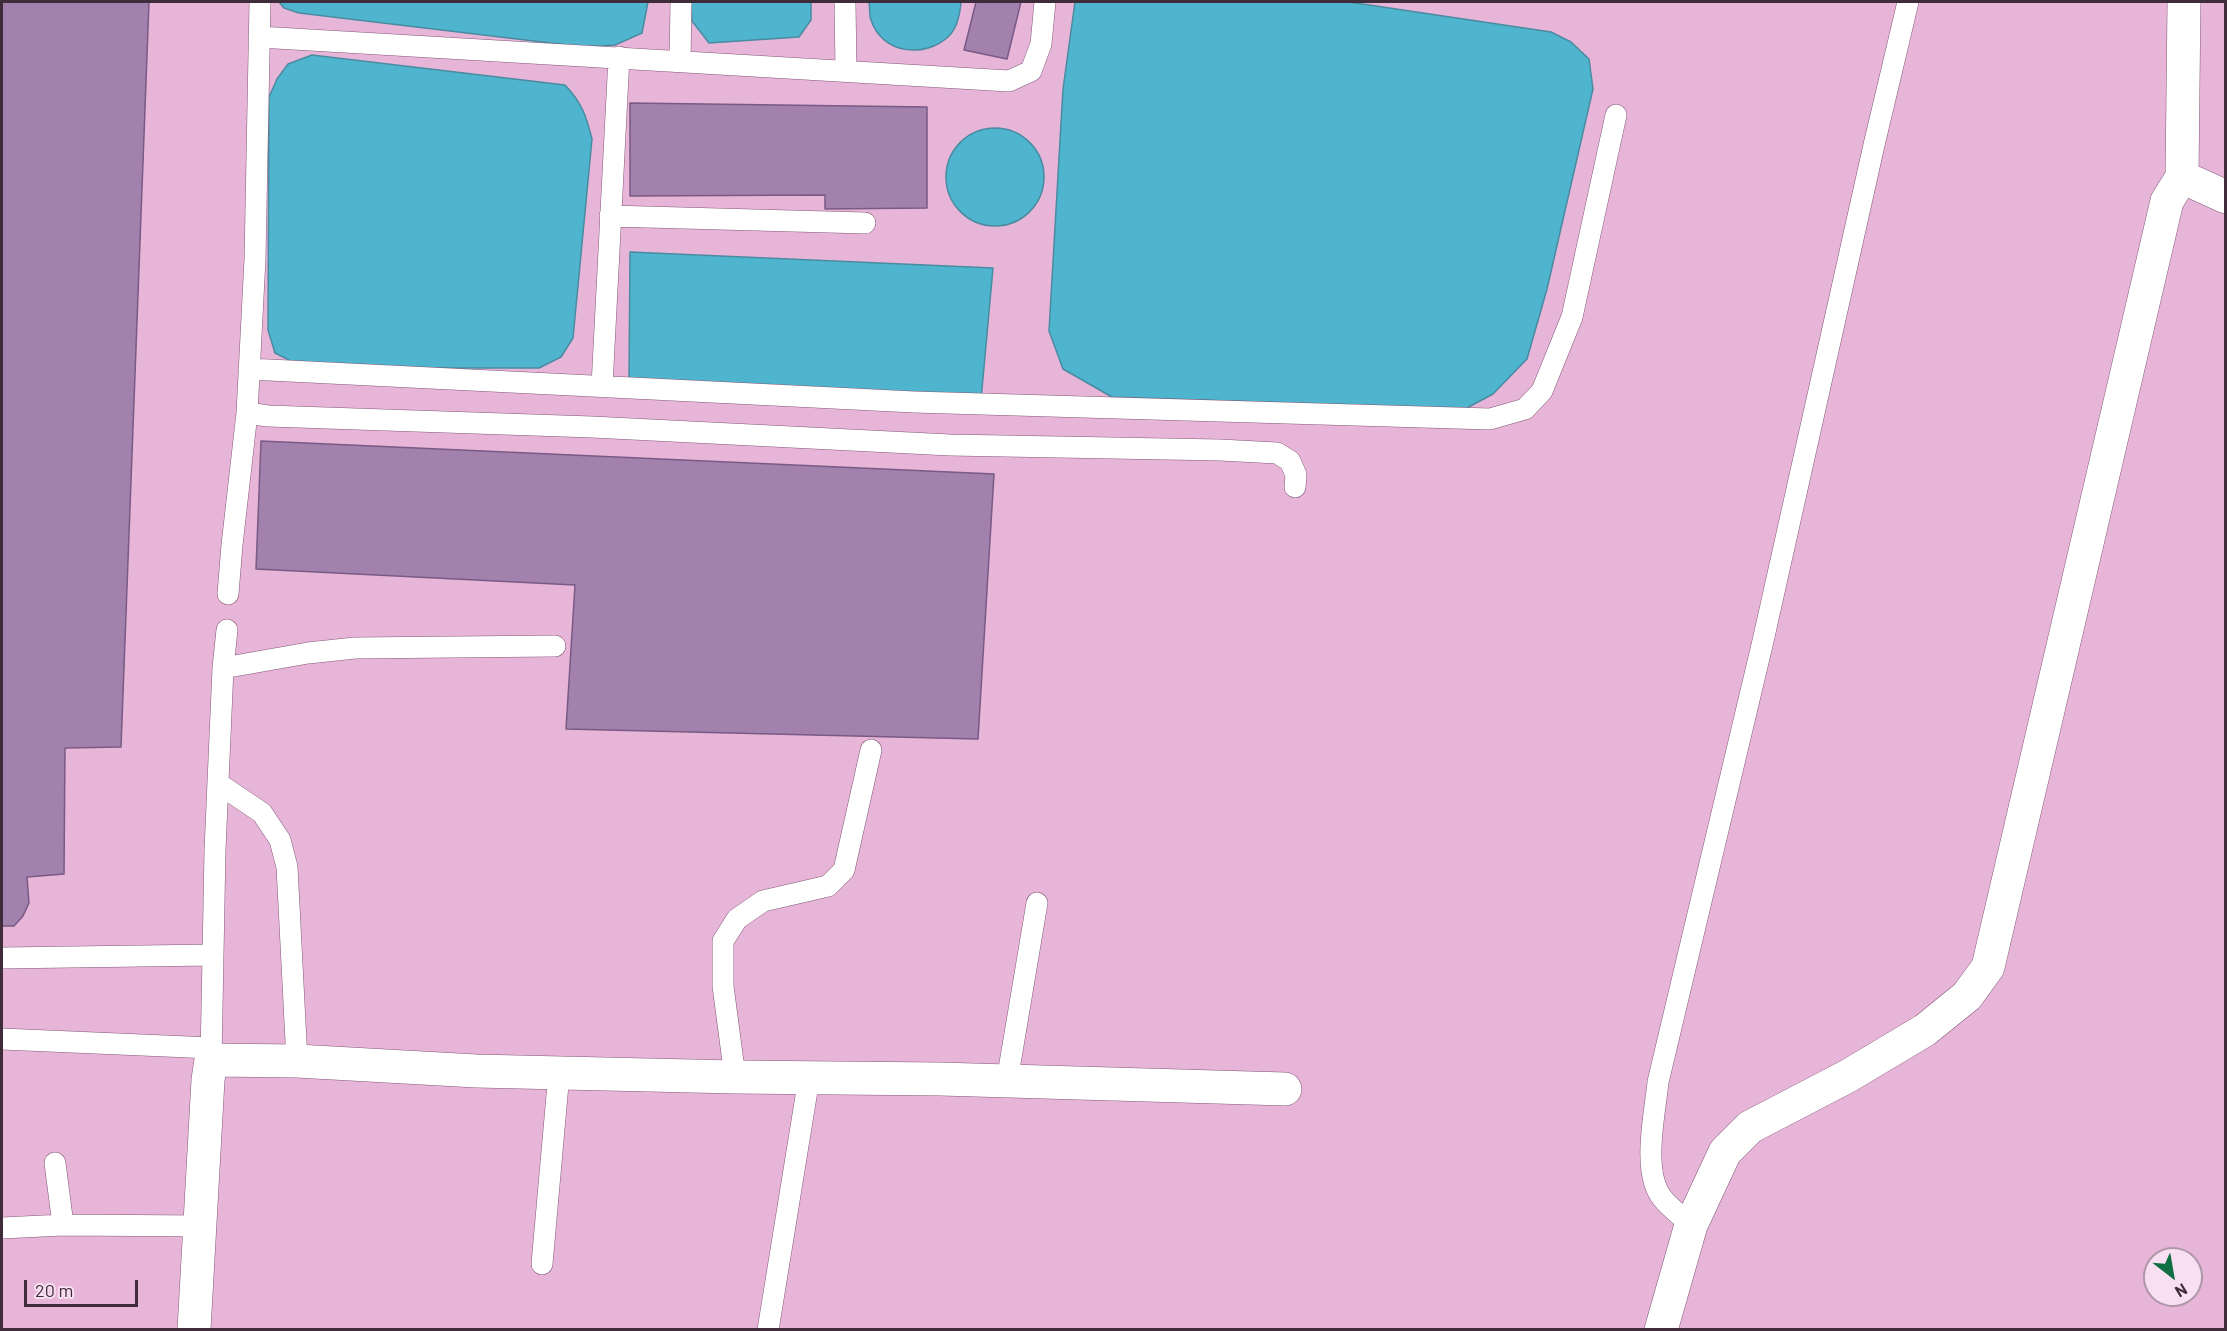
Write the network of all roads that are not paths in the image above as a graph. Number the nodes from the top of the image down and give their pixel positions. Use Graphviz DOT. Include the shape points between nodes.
graph roads {
  1 [pos="260,2"];
  2 [pos="681,2"];
  3 [pos="845,2"];
  4 [pos="1045,2"];
  5 [pos="1908,2"];
  6 [pos="2184,2"];
  7 [pos="259,37"];
  8 [pos="619,57"];
  9 [pos="680,62"];
  10 [pos="846,71"];
  11 [pos="1616,115"];
  12 [pos="2182,177"];
  13 [pos="2226,197"];
  14 [pos="610,216"];
  15 [pos="865,223"];
  16 [pos="249,369"];
  17 [pos="602,387"];
  18 [pos="247,413"];
  19 [pos="1295,487"];
  20 [pos="228,594"];
  21 [pos="227,630"];
  22 [pos="555,646"];
  23 [pos="223,668"];
  24 [pos="871,750"];
  25 [pos="219,784"];
  26 [pos="1037,903"];
  27 [pos="212,955"];
  28 [pos="2,958"];
  29 [pos="2,1039"];
  30 [pos="211,1054"];
  31 [pos="297,1061"];
  32 [pos="559,1073"];
  33 [pos="735,1077"];
  34 [pos="809,1078"];
  35 [pos="1007,1081"];
  36 [pos="1285,1089"];
  37 [pos="55,1163"];
  38 [pos="1691,1225"];
  39 [pos="63,1226"];
  40 [pos="201,1226"];
  41 [pos="2,1228"];
  42 [pos="543,1264"];
  43 [pos="194,1329"];
  44 [pos="768,1329"];
  45 [pos="1661,1329"];
  1 -- 7 [label="lane"];
  2 -- 9 [label="lane"];
  3 -- 10 [label="lane"];
  4 -- 10 [label="lane" via="1041,44 1031,71 1009,81"];
  5 -- 38 [label="lane" via="1658,1082 1650,1154 1653,1178 1662,1198"];
  6 -- 12 [label="street"];
  7 -- 8 [label="lane"];
  7 -- 16 [label="lane"];
  8 -- 9 [label="lane"];
  8 -- 14 [label="lane"];
  9 -- 10 [label="lane"];
  11 -- 17 [label="lane" via="1572,317 1542,391 1525,409 1490,419 914,402"];
  12 -- 13 [label="street"];
  12 -- 38 [label="street" via="2167,201 1988,967 1967,996 1925,1030 1750,1127 1725,1152"];
  14 -- 15 [label="lane"];
  14 -- 17 [label="lane"];
  16 -- 17 [label="lane"];
  16 -- 18 [label="lane"];
  18 -- 19 [label="lane" via="950,445 1277,453 1290,462 1296,475"];
  18 -- 20 [label="lane"];
  21 -- 23 [label="lane"];
  22 -- 23 [label="lane" via="355,648"];
  23 -- 25 [label="lane"];
  24 -- 33 [label="lane" via="844,870 828,886 763,901 737,919 723,941 723,986"];
  25 -- 27 [label="lane"];
  25 -- 31 [label="lane" via="262,813 280,840 287,867"];
  26 -- 35 [label="lane"];
  27 -- 28 [label="lane"];
  27 -- 30 [label="lane"];
  29 -- 30 [label="lane"];
  30 -- 31 [label="street"];
  30 -- 40 [label="street"];
  31 -- 32 [label="street"];
  32 -- 33 [label="street"];
  32 -- 42 [label="lane"];
  33 -- 34 [label="street"];
  34 -- 35 [label="street"];
  34 -- 44 [label="lane"];
  35 -- 36 [label="street"];
  37 -- 39 [label="lane"];
  38 -- 45 [label="street"];
  39 -- 40 [label="lane"];
  39 -- 41 [label="lane"];
  40 -- 43 [label="street"];
}
